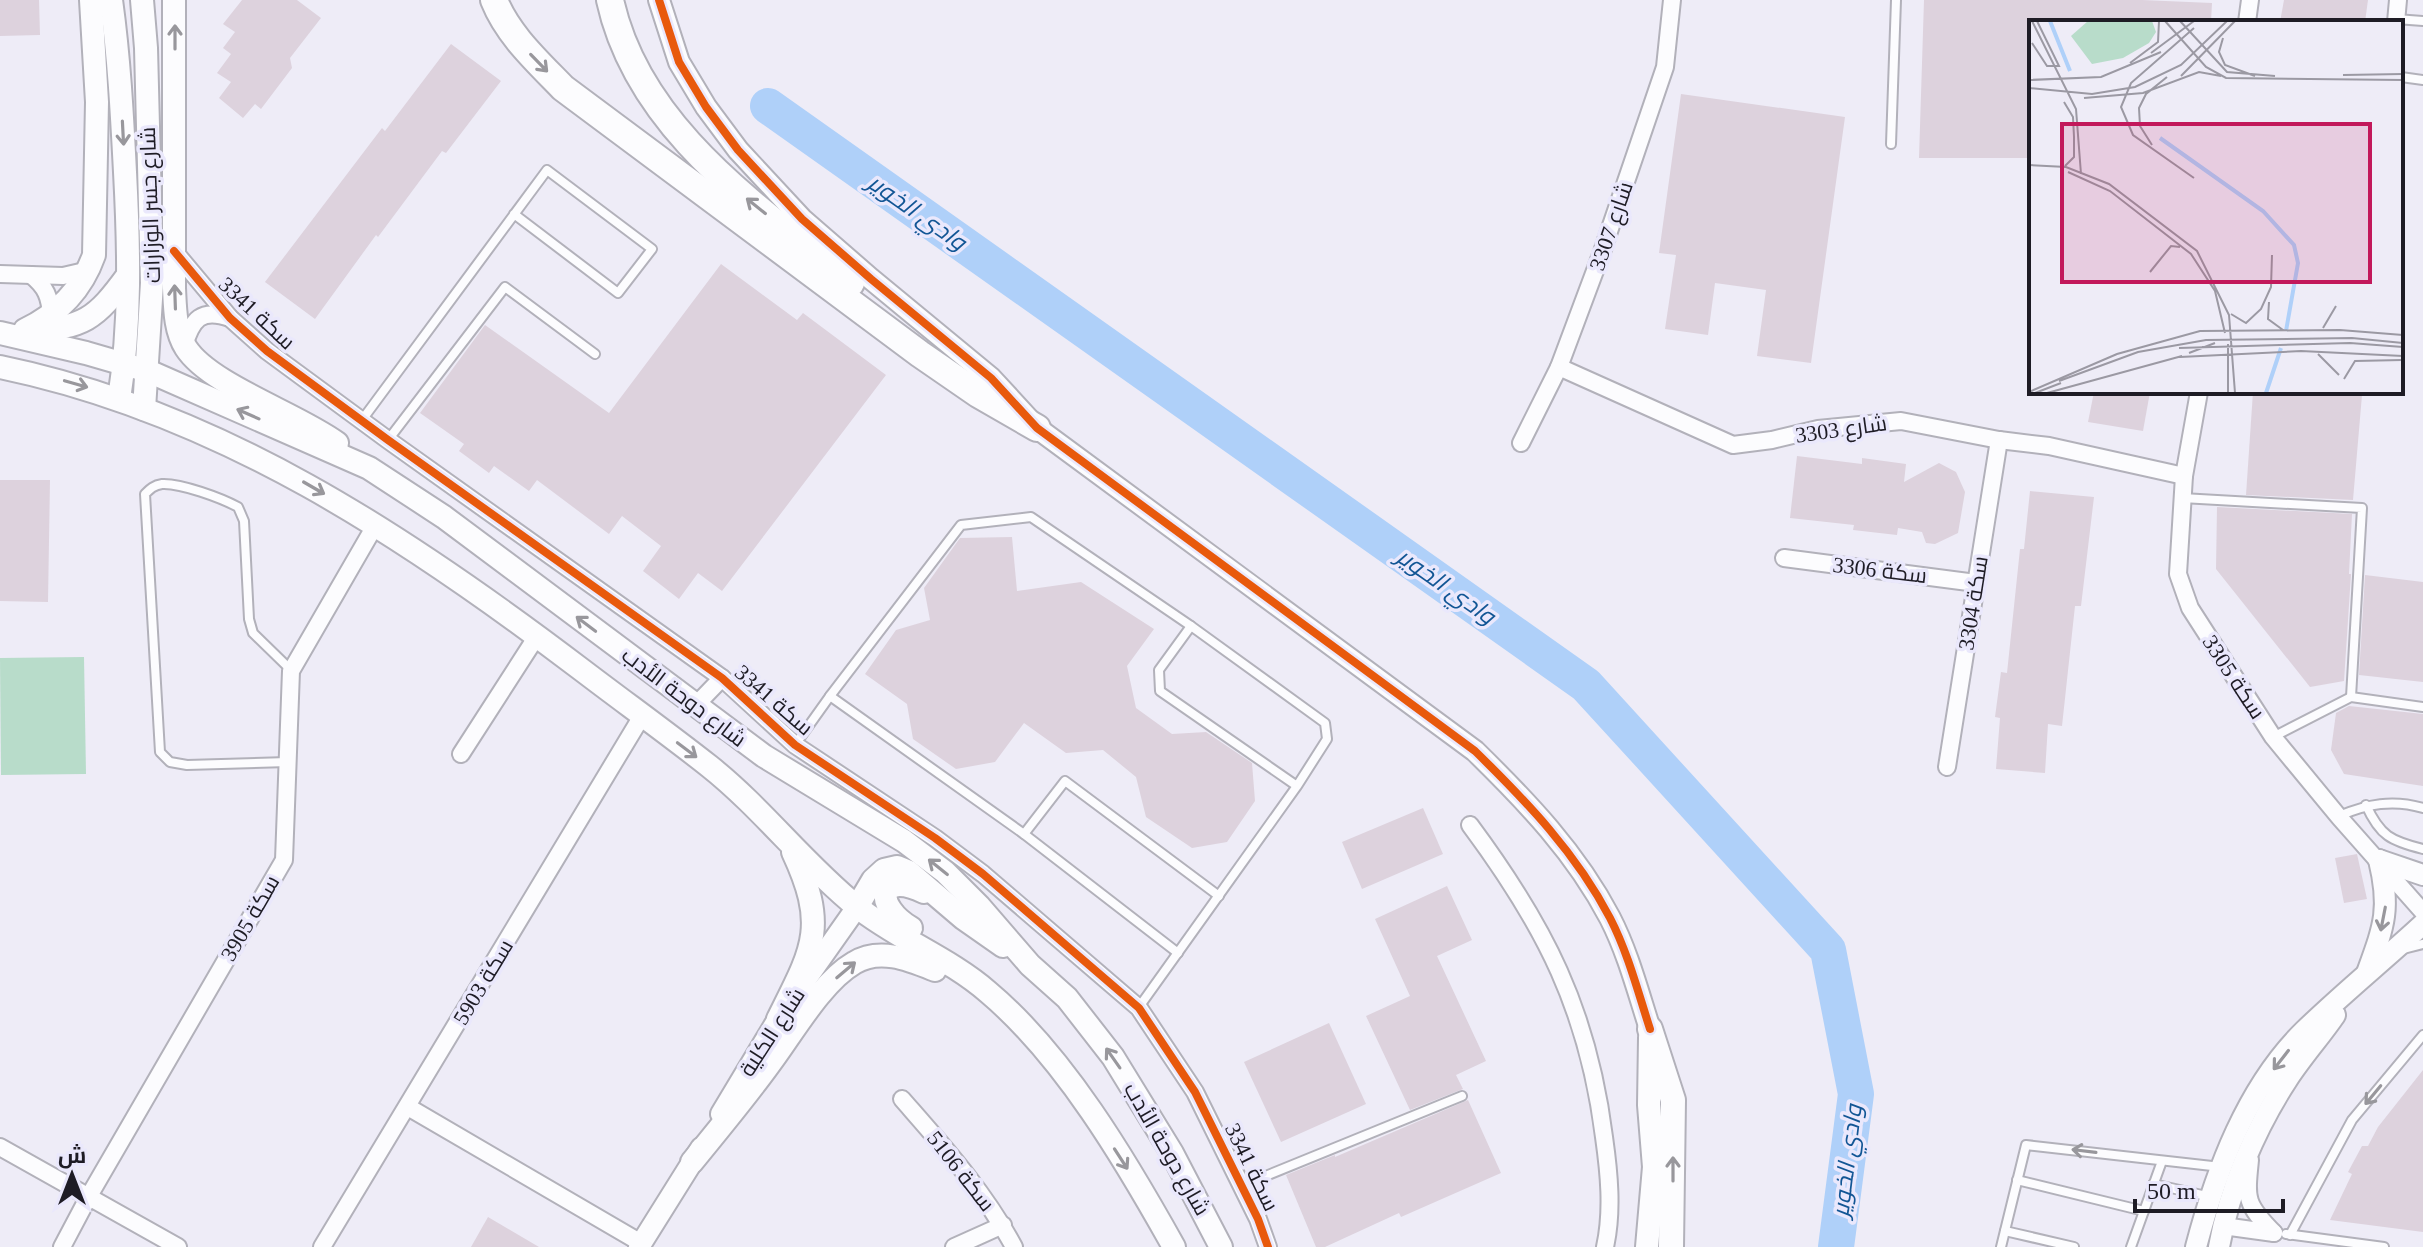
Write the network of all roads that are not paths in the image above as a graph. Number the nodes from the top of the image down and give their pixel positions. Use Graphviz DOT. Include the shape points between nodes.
graph roads {
  1 [pos="91,0"];
  2 [pos="111,0"];
  3 [pos="142,0"];
  4 [pos="174,0"];
  5 [pos="494,0"];
  6 [pos="610,0"];
  7 [pos="659,0"];
  8 [pos="1672,0"];
  9 [pos="1896,0"];
  10 [pos="2250,0"];
  11 [pos="2398,0"];
  12 [pos="2247,20"];
  13 [pos="2396,20"];
  14 [pos="2403,77"];
  15 [pos="2423,80"];
  16 [pos="1891,144"];
  17 [pos="514,214"];
  18 [pos="174,251"];
  19 [pos="89,270"];
  20 [pos="0,274"];
  21 [pos="129,274"];
  22 [pos="31,275"];
  23 [pos="51,316"];
  24 [pos="230,318"];
  25 [pos="25,330"];
  26 [pos="0,332"];
  27 [pos="184,346"];
  28 [pos="595,354"];
  29 [pos="125,364"];
  30 [pos="0,367"];
  31 [pos="1559,367"];
  32 [pos="148,371"];
  33 [pos="2199,394"];
  34 [pos="119,399"];
  35 [pos="144,409"];
  36 [pos="362,421"];
  37 [pos="1037,428"];
  38 [pos="388,440"];
  39 [pos="1999,440"];
  40 [pos="1521,443"];
  41 [pos="369,468"];
  42 [pos="2184,476"];
  43 [pos="2182,498"];
  44 [pos="376,524"];
  45 [pos="1784,558"];
  46 [pos="1976,583"];
  47 [pos="1191,626"];
  48 [pos="537,636"];
  49 [pos="291,671"];
  50 [pos="722,678"];
  51 [pos="830,696"];
  52 [pos="2351,697"];
  53 [pos="695,706"];
  54 [pos="2423,707"];
  55 [pos="642,716"];
  56 [pos="2273,737"];
  57 [pos="795,745"];
  58 [pos="461,754"];
  59 [pos="288,762"];
  60 [pos="1947,767"];
  61 [pos="1297,786"];
  62 [pos="2366,805"];
  63 [pos="2423,808"];
  64 [pos="2339,817"];
  65 [pos="1470,825"];
  66 [pos="1024,834"];
  67 [pos="786,836"];
  68 [pos="2423,849"];
  69 [pos="2379,860"];
  70 [pos="2423,875"];
  71 [pos="1219,896"];
  72 [pos="947,905"];
  73 [pos="857,907"];
  74 [pos="2423,912"];
  75 [pos="2423,924"];
  76 [pos="2423,944"];
  77 [pos="2395,950"];
  78 [pos="1178,953"];
  79 [pos="1030,965"];
  80 [pos="2361,981"];
  81 [pos="985,989"];
  82 [pos="1139,1008"];
  83 [pos="778,1019"];
  84 [pos="1650,1029"];
  85 [pos="2423,1035"];
  86 [pos="1462,1096"];
  87 [pos="902,1099"];
  88 [pos="408,1107"];
  89 [pos="0,1147"];
  90 [pos="2251,1151"];
  91 [pos="2162,1161"];
  92 [pos="692,1162"];
  93 [pos="2222,1167"];
  94 [pos="2017,1180"];
  95 [pos="2153,1184"];
  96 [pos="1240,1186"];
  97 [pos="89,1196"];
  98 [pos="2211,1197"];
  99 [pos="2144,1211"];
  100 [pos="1003,1225"];
  101 [pos="2223,1226"];
  102 [pos="2005,1231"];
  103 [pos="2282,1234"];
  104 [pos="640,1245"];
  105 [pos="62,1247"];
  106 [pos="178,1247"];
  107 [pos="322,1247"];
  108 [pos="954,1247"];
  109 [pos="1014,1247"];
  110 [pos="1174,1247"];
  111 [pos="1221,1247"];
  112 [pos="1268,1247"];
  113 [pos="1605,1247"];
  114 [pos="1647,1247"];
  115 [pos="1671,1247"];
  116 [pos="2001,1247"];
  117 [pos="2074,1247"];
  118 [pos="2131,1247"];
  119 [pos="2196,1247"];
  120 [pos="2219,1247"];
  121 [pos="2384,1247"];
  1 -- 19 [label="main road" via="97,102 94,255"];
  2 -- 21 [label="main road, شارع جسر الوزارات, one-way"];
  3 -- 32 [label="main road, شارع جسر الوزارات" via="152,283"];
  18 -- 4 [label="main road, one-way"];
  5 -- 37 [label="highway, one-way" via="525,49 563,88 920,354"];
  37 -- 6 [label="highway, one-way" via="736,191 693,148 633,66"];
  7 -- 37 [label="street" via="679,62 738,150 802,219 991,378"];
  8 -- 31 [label="street, 3307 شارع" via="1665,67"];
  9 -- 16 [label="lane"];
  10 -- 12 [label="street"];
  11 -- 13 [label="street"];
  14 -- 15 [label="lane"];
  17 -- 17 [label="lane" via="547,170 652,249 618,293"];
  17 -- 36 [label="lane"];
  18 -- 24 [label="street, سكة 3341"];
  27 -- 18 [label="main road, one-way" via="176,321"];
  19 -- 22 [label="street"];
  19 -- 23 [label="main road"];
  20 -- 22 [label="street"];
  21 -- 25 [label="main road" via="110,300 78,325"];
  21 -- 29 [label="main road, شارع جسر الوزارات"];
  22 -- 23 [label="street" via="50,299"];
  23 -- 25 [label="main road"];
  24 -- 27 [label="street, سكة 3341" via="201,316 190,326"];
  24 -- 36 [label="street, سكة 3341"];
  25 -- 26 [label="main road"];
  26 -- 29 [label="main road, شارع دوحة الأدب"];
  27 -- 41 [label="main road" via="197,363 317,429"];
  28 -- 38 [label="lane" via="505,287"];
  29 -- 32 [label="main road, شارع دوحة الأدب"];
  29 -- 34 [label="main road, شارع جسر الوزارات"];
  30 -- 34 [label="main road, شارع دوحة الأدب, one-way"];
  31 -- 39 [label="street, 3303 شارع" via="1733,445 1901,421"];
  31 -- 40 [label="street, 3307 شارع"];
  32 -- 35 [label="main road, شارع جسر الوزارات"];
  41 -- 32 [label="main road, شارع دوحة الأدب, one-way"];
  33 -- 42 [label="street, 3305 سكة"];
  34 -- 35 [label="main road, شارع دوحة الأدب"];
  35 -- 44 [label="main road, شارع دوحة الأدب, one-way" via="281,469"];
  36 -- 38 [label="street, سكة 3341"];
  37 -- 84 [label="street" via="1475,751 1527,801 1583,870 1612,921"];
  38 -- 50 [label="street, سكة 3341"];
  39 -- 42 [label="street, 3303 شارع"];
  39 -- 46 [label="street, سكة 3304"];
  53 -- 41 [label="main road, شارع دوحة الأدب, one-way" via="444,517"];
  42 -- 43 [label="street, 3305 سكة"];
  43 -- 52 [label="lane" via="2362,508"];
  43 -- 56 [label="street, 3305 سكة" via="2178,574 2190,608"];
  44 -- 48 [label="main road, شارع دوحة الأدب"];
  44 -- 49 [label="street, سكة 3905"];
  45 -- 46 [label="street, سكة 3306"];
  46 -- 60 [label="street, سكة 3304"];
  47 -- 51 [label="lane" via="1031,517 961,525"];
  47 -- 61 [label="lane" via="1325,723 1327,739"];
  47 -- 61 [label="lane" via="1159,670 1160,691"];
  48 -- 55 [label="main road, شارع دوحة الأدب"];
  48 -- 58 [label="street"];
  49 -- 59 [label="street, سكة 3905"];
  49 -- 59 [label="lane" via="253,633 244,521 238,507 218,496 163,484 152,487 145,494 160,752 170,762 187,765"];
  50 -- 53 [label="street"];
  50 -- 57 [label="street, سكة 3341"];
  51 -- 57 [label="lane"];
  51 -- 66 [label="lane"];
  52 -- 54 [label="lane"];
  52 -- 56 [label="lane"];
  79 -- 53 [label="main road, شارع دوحة الأدب, one-way" via="945,872"];
  55 -- 67 [label="main road, شارع دوحة الأدب, one-way" via="709,766"];
  55 -- 88 [label="street, سكة 5903"];
  56 -- 64 [label="street, 3305 سكة"];
  57 -- 82 [label="street, سكة 3341" via="983,874"];
  59 -- 97 [label="street, سكة 3905" via="284,860"];
  61 -- 71 [label="lane"];
  62 -- 63 [label="lane"];
  62 -- 64 [label="lane"];
  62 -- 68 [label="lane" via="2379,828 2396,842"];
  64 -- 69 [label="street, 3305 سكة"];
  65 -- 113 [label="street" via="1512,882 1547,943 1589,1050 1609,1169"];
  66 -- 71 [label="lane" via="1065,781"];
  66 -- 78 [label="lane"];
  67 -- 73 [label="main road, شارع دوحة الأدب"];
  67 -- 83 [label="main road" via="809,890 813,939"];
  69 -- 70 [label="street"];
  69 -- 74 [label="street, 3305 سكة"];
  69 -- 80 [label="street, one-way" via="2386,911"];
  71 -- 78 [label="lane"];
  72 -- 73 [label="main road" via="897,867 873,880"];
  72 -- 79 [label="main road"];
  72 -- 81 [label="main road" via="907,884 897,883 886,896 892,914 960,960"];
  73 -- 81 [label="main road, شارع دوحة الأدب"];
  73 -- 83 [label="street, شارع الكلية"];
  75 -- 77 [label="street"];
  76 -- 77 [label="lane"];
  77 -- 80 [label="street"];
  78 -- 82 [label="lane"];
  111 -- 79 [label="main road, شارع دوحة الأدب, one-way" via="1113,1057 1067,998"];
  80 -- 90 [label="street" via="2288,1078"];
  80 -- 93 [label="street, one-way" via="2303,1032 2267,1078"];
  92 -- 81 [label="main road, one-way" via="806,1013 854,962 902,956"];
  81 -- 110 [label="main road, شارع دوحة الأدب, one-way" via="1018,1019 1090,1111"];
  82 -- 96 [label="street, سكة 3341" via="1195,1092"];
  83 -- 92 [label="street, شارع الكلية"];
  84 -- 114 [label="main road" via="1654,1167"];
  115 -- 84 [label="main road, one-way" via="1673,1100"];
  85 -- 103 [label="lane, one-way" via="2352,1120"];
  86 -- 96 [label="lane"];
  87 -- 100 [label="street, سكة 5106"];
  88 -- 104 [label="street"];
  88 -- 107 [label="street, سكة 5903"];
  89 -- 97 [label="street"];
  90 -- 101 [label="street"];
  90 -- 103 [label="street" via="2247,1195 2254,1212"];
  91 -- 93 [label="lane"];
  91 -- 94 [label="lane, one-way" via="2026,1145"];
  91 -- 95 [label="lane"];
  92 -- 104 [label="street, شارع الكلية"];
  93 -- 98 [label="street"];
  94 -- 99 [label="lane"];
  94 -- 102 [label="lane"];
  95 -- 98 [label="lane"];
  95 -- 99 [label="lane"];
  96 -- 112 [label="street, سكة 3341"];
  97 -- 105 [label="street, سكة 3905"];
  97 -- 106 [label="street"];
  98 -- 119 [label="street"];
  99 -- 118 [label="lane"];
  100 -- 108 [label="street"];
  100 -- 109 [label="street, سكة 5106"];
  101 -- 103 [label="street"];
  101 -- 120 [label="street"];
  102 -- 116 [label="lane"];
  102 -- 117 [label="lane"];
  103 -- 121 [label="lane"];
}
